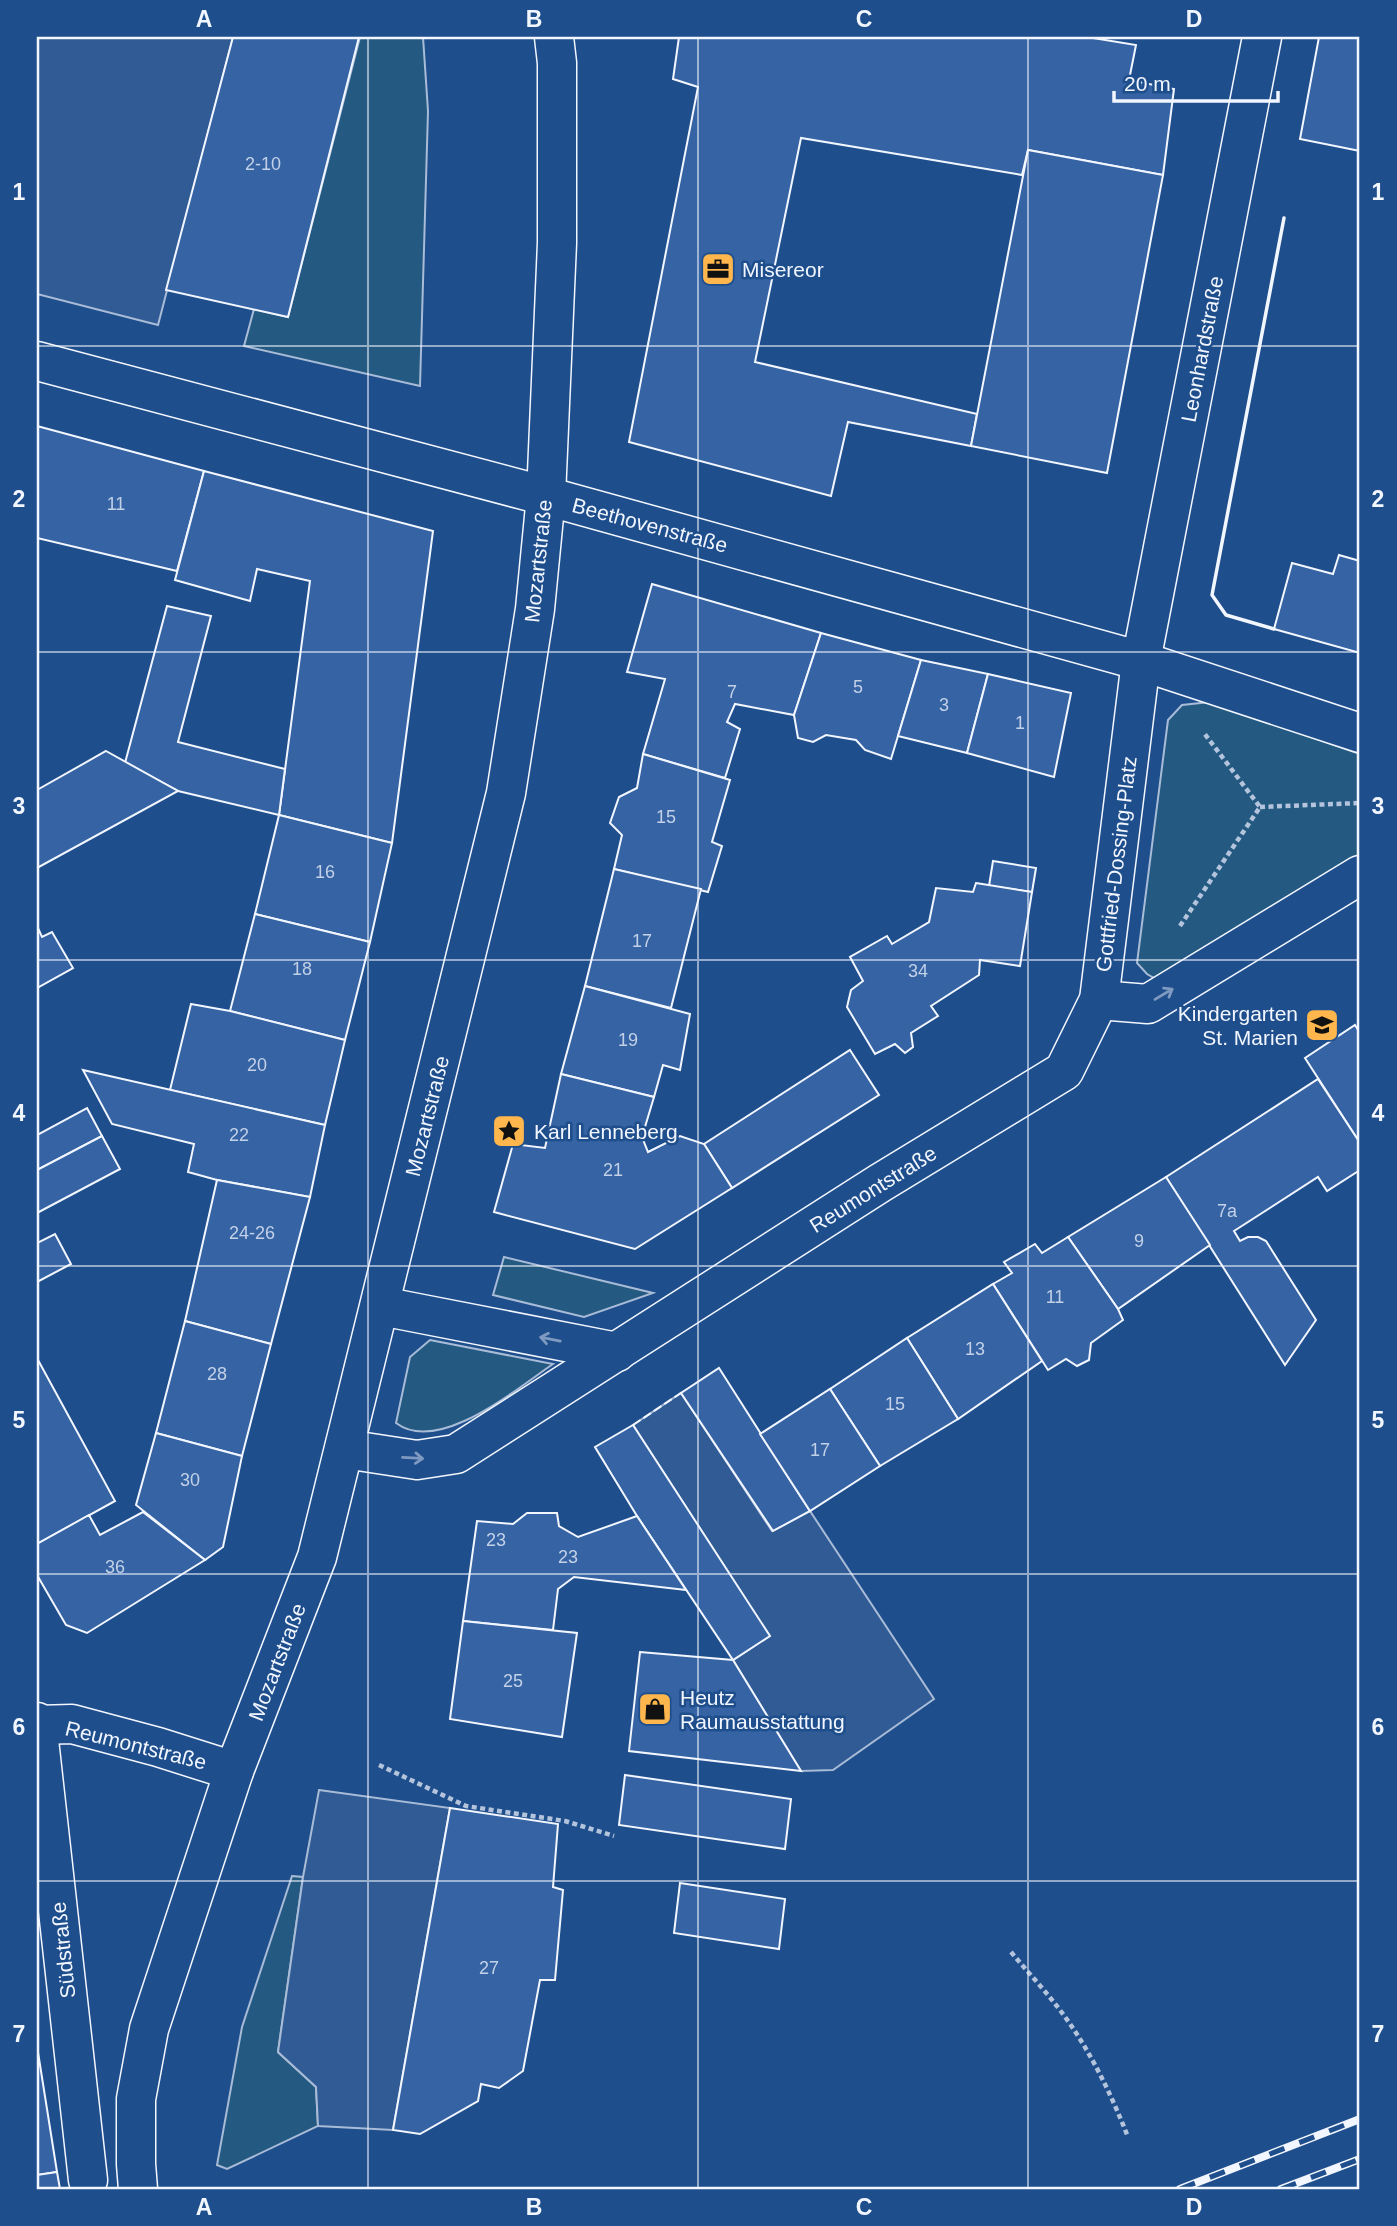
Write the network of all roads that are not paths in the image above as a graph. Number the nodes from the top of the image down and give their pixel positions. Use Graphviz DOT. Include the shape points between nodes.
graph roads {
  1 [pos="554,37"];
  2 [pos="1262,37"];
  3 [pos="37,361"];
  4 [pos="546,496"];
  5 [pos="1141,661"];
  6 [pos="1360,733"];
  7 [pos="1360,875"];
  8 [pos="1098,1000"];
  9 [pos="380,1306"];
  10 [pos="617,1352"];
  11 [pos="345,1448"];
  12 [pos="37,1724"];
  13 [pos="234,1771"];
  14 [pos="137,2177"];
  15 [pos="88,2179"];
  1 -- 4 [label="street, Mozartstraße" via="557,243"];
  2 -- 5 [label="street, Leonhardstraße"];
  3 -- 4 [label="street, Beethovenstraße"];
  4 -- 5 [label="street, Beethovenstraße"];
  4 -- 9 [label="street, Mozartstraße" via="506,793"];
  5 -- 6 [label="street"];
  5 -- 8 [label="street, Gottfried-Dossing-Platz"];
  8 -- 7 [label="street, Gottfried-Dossing-Platz, one-way" via="1147,1004"];
  8 -- 10 [label="street, Reumontstraße" via="1063,1071"];
  10 -- 9 [label="street, one-way"];
  9 -- 11 [label="street, Mozartstraße"];
  11 -- 10 [label="street, Reumontstraße, one-way" via="417,1460 457,1454"];
  11 -- 13 [label="street, Mozartstraße" via="317,1557"];
  12 -- 13 [label="street, Reumontstraße" via="72,1724"];
  12 -- 15 [label="street, Südstraße"];
  13 -- 14 [label="street, Mozartstraße" via="149,2029 136,2099"];
}
